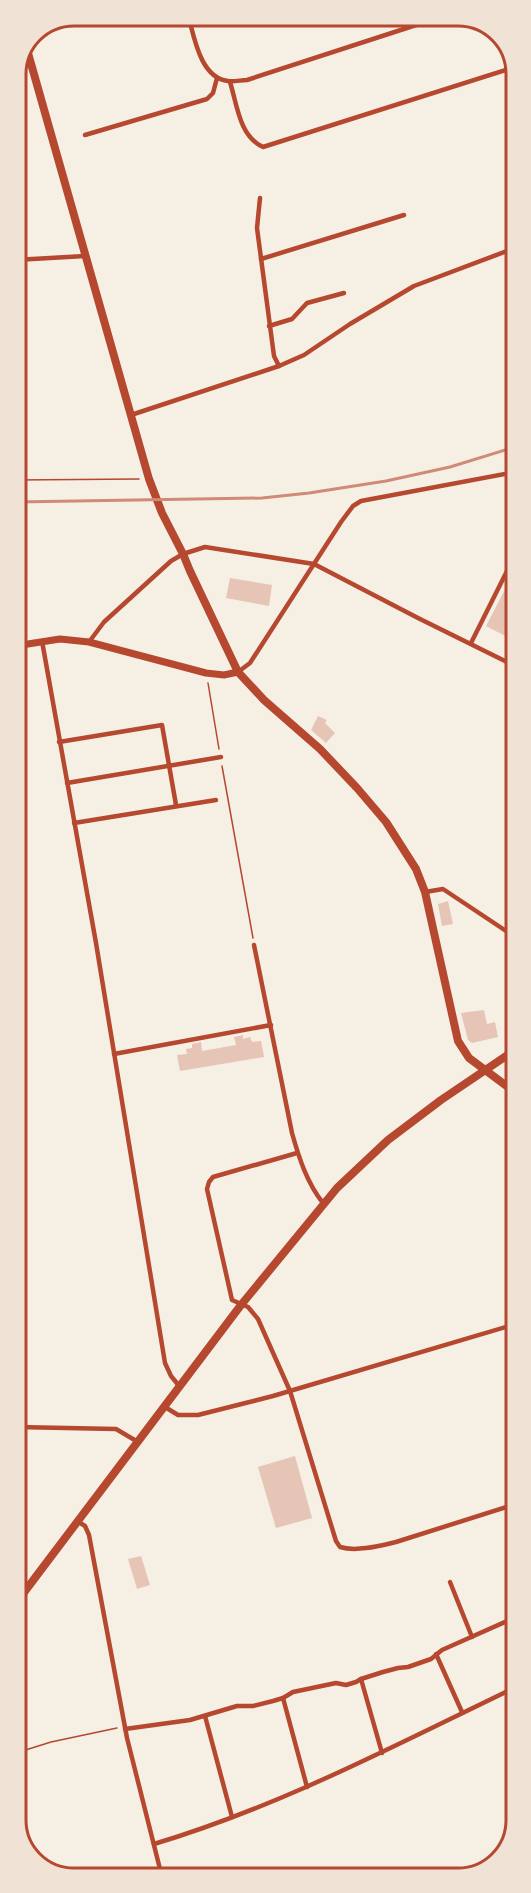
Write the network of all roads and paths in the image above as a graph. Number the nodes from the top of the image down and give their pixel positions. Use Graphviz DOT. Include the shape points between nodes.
graph roads {
  1 [pos="192,26"];
  2 [pos="413,26"];
  3 [pos="29,56"];
  4 [pos="506,70"];
  5 [pos="217,78"];
  6 [pos="230,82"];
  7 [pos="85,135"];
  8 [pos="260,198"];
  9 [pos="404,215"];
  10 [pos="506,251"];
  11 [pos="85,256"];
  12 [pos="261,258"];
  13 [pos="26,259"];
  14 [pos="344,293"];
  15 [pos="269,326"];
  16 [pos="279,366"];
  17 [pos="131,416"];
  18 [pos="506,474"];
  19 [pos="149,479"];
  20 [pos="26,480"];
  21 [pos="183,554"];
  22 [pos="314,564"];
  23 [pos="506,573"];
  24 [pos="42,641"];
  25 [pos="89,642"];
  26 [pos="471,643"];
  27 [pos="26,644"];
  28 [pos="506,661"];
  29 [pos="238,672"];
  30 [pos="206,673"];
  31 [pos="59,742"];
  32 [pos="221,757"];
  33 [pos="170,765"];
  34 [pos="67,783"];
  35 [pos="216,800"];
  36 [pos="176,805"];
  37 [pos="74,823"];
  38 [pos="425,892"];
  39 [pos="506,931"];
  40 [pos="254,945"];
  41 [pos="271,1025"];
  42 [pos="114,1054"];
  43 [pos="506,1056"];
  44 [pos="485,1070"];
  45 [pos="506,1086"];
  46 [pos="297,1153"];
  47 [pos="323,1203"];
  48 [pos="242,1305"];
  49 [pos="506,1327"];
  50 [pos="180,1387"];
  51 [pos="290,1391"];
  52 [pos="165,1407"];
  53 [pos="26,1428"];
  54 [pos="138,1442"];
  55 [pos="506,1507"];
  56 [pos="77,1521"];
  57 [pos="450,1582"];
  58 [pos="26,1590"];
  59 [pos="506,1622"];
  60 [pos="472,1637"];
  61 [pos="436,1654"];
  62 [pos="361,1679"];
  63 [pos="506,1692"];
  64 [pos="283,1698"];
  65 [pos="462,1712"];
  66 [pos="205,1716"];
  67 [pos="125,1729"];
  68 [pos="26,1750"];
  69 [pos="382,1754"];
  70 [pos="307,1787"];
  71 [pos="232,1817"];
  72 [pos="154,1844"];
  73 [pos="160,1867"];
  1 -- 5 [label="street" via="203,61"];
  2 -- 6 [label="street" via="247,80"];
  3 -- 11 [label="main road"];
  4 -- 6 [label="street" via="263,147 244,130"];
  5 -- 6 [label="street"];
  5 -- 7 [label="street" via="207,99"];
  8 -- 12 [label="street" via="257,228"];
  9 -- 12 [label="street"];
  10 -- 16 [label="street" via="414,286 304,355"];
  11 -- 13 [label="street"];
  11 -- 17 [label="main road"];
  12 -- 15 [label="street"];
  14 -- 15 [label="street" via="308,303 292,319"];
  15 -- 16 [label="street"];
  16 -- 17 [label="street"];
  17 -- 19 [label="main road"];
  18 -- 22 [label="street" via="361,501 340,522"];
  19 -- 20 [label="path"];
  19 -- 21 [label="main road"];
  21 -- 22 [label="street" via="205,547"];
  21 -- 25 [label="street" via="104,622"];
  21 -- 29 [label="main road"];
  22 -- 26 [label="street"];
  22 -- 29 [label="street" via="250,663"];
  23 -- 26 [label="street"];
  24 -- 25 [label="main road"];
  24 -- 27 [label="main road"];
  24 -- 31 [label="street"];
  25 -- 30 [label="main road"];
  26 -- 28 [label="street"];
  29 -- 30 [label="main road"];
  29 -- 38 [label="main road" via="320,749 386,822 416,869"];
  30 -- 32 [label="path"];
  31 -- 33 [label="street" via="162,724"];
  31 -- 34 [label="street"];
  32 -- 33 [label="street"];
  32 -- 40 [label="path"];
  33 -- 34 [label="street"];
  33 -- 36 [label="street"];
  34 -- 37 [label="street"];
  35 -- 36 [label="street"];
  36 -- 37 [label="street"];
  37 -- 42 [label="street"];
  38 -- 39 [label="street" via="443,889"];
  38 -- 44 [label="main road" via="458,1041 469,1058"];
  40 -- 41 [label="street"];
  41 -- 42 [label="street"];
  41 -- 46 [label="street"];
  42 -- 50 [label="street" via="165,1363"];
  43 -- 44 [label="main road"];
  44 -- 45 [label="main road"];
  44 -- 47 [label="main road" via="388,1140"];
  46 -- 47 [label="street" via="312,1190"];
  46 -- 48 [label="street" via="213,1177 208,1182 232,1300"];
  47 -- 48 [label="main road"];
  48 -- 50 [label="main road"];
  48 -- 51 [label="street" via="258,1319"];
  49 -- 51 [label="street"];
  50 -- 52 [label="main road"];
  51 -- 52 [label="street" via="198,1415 178,1414"];
  51 -- 55 [label="street" via="340,1547 388,1544"];
  52 -- 54 [label="main road"];
  53 -- 54 [label="street" via="116,1429"];
  54 -- 56 [label="main road"];
  56 -- 58 [label="main road"];
  56 -- 67 [label="street" via="89,1535"];
  57 -- 60 [label="street"];
  59 -- 60 [label="street"];
  60 -- 61 [label="street"];
  61 -- 62 [label="street" via="408,1667"];
  61 -- 65 [label="street"];
  62 -- 64 [label="street" via="346,1685 336,1683 293,1692"];
  62 -- 69 [label="street"];
  63 -- 65 [label="street"];
  64 -- 66 [label="street"];
  64 -- 70 [label="street"];
  65 -- 69 [label="street"];
  66 -- 67 [label="street"];
  66 -- 71 [label="street"];
  67 -- 68 [label="path"];
  67 -- 72 [label="street"];
  69 -- 70 [label="street"];
  70 -- 71 [label="street"];
  71 -- 72 [label="street"];
  72 -- 73 [label="street"];
}
